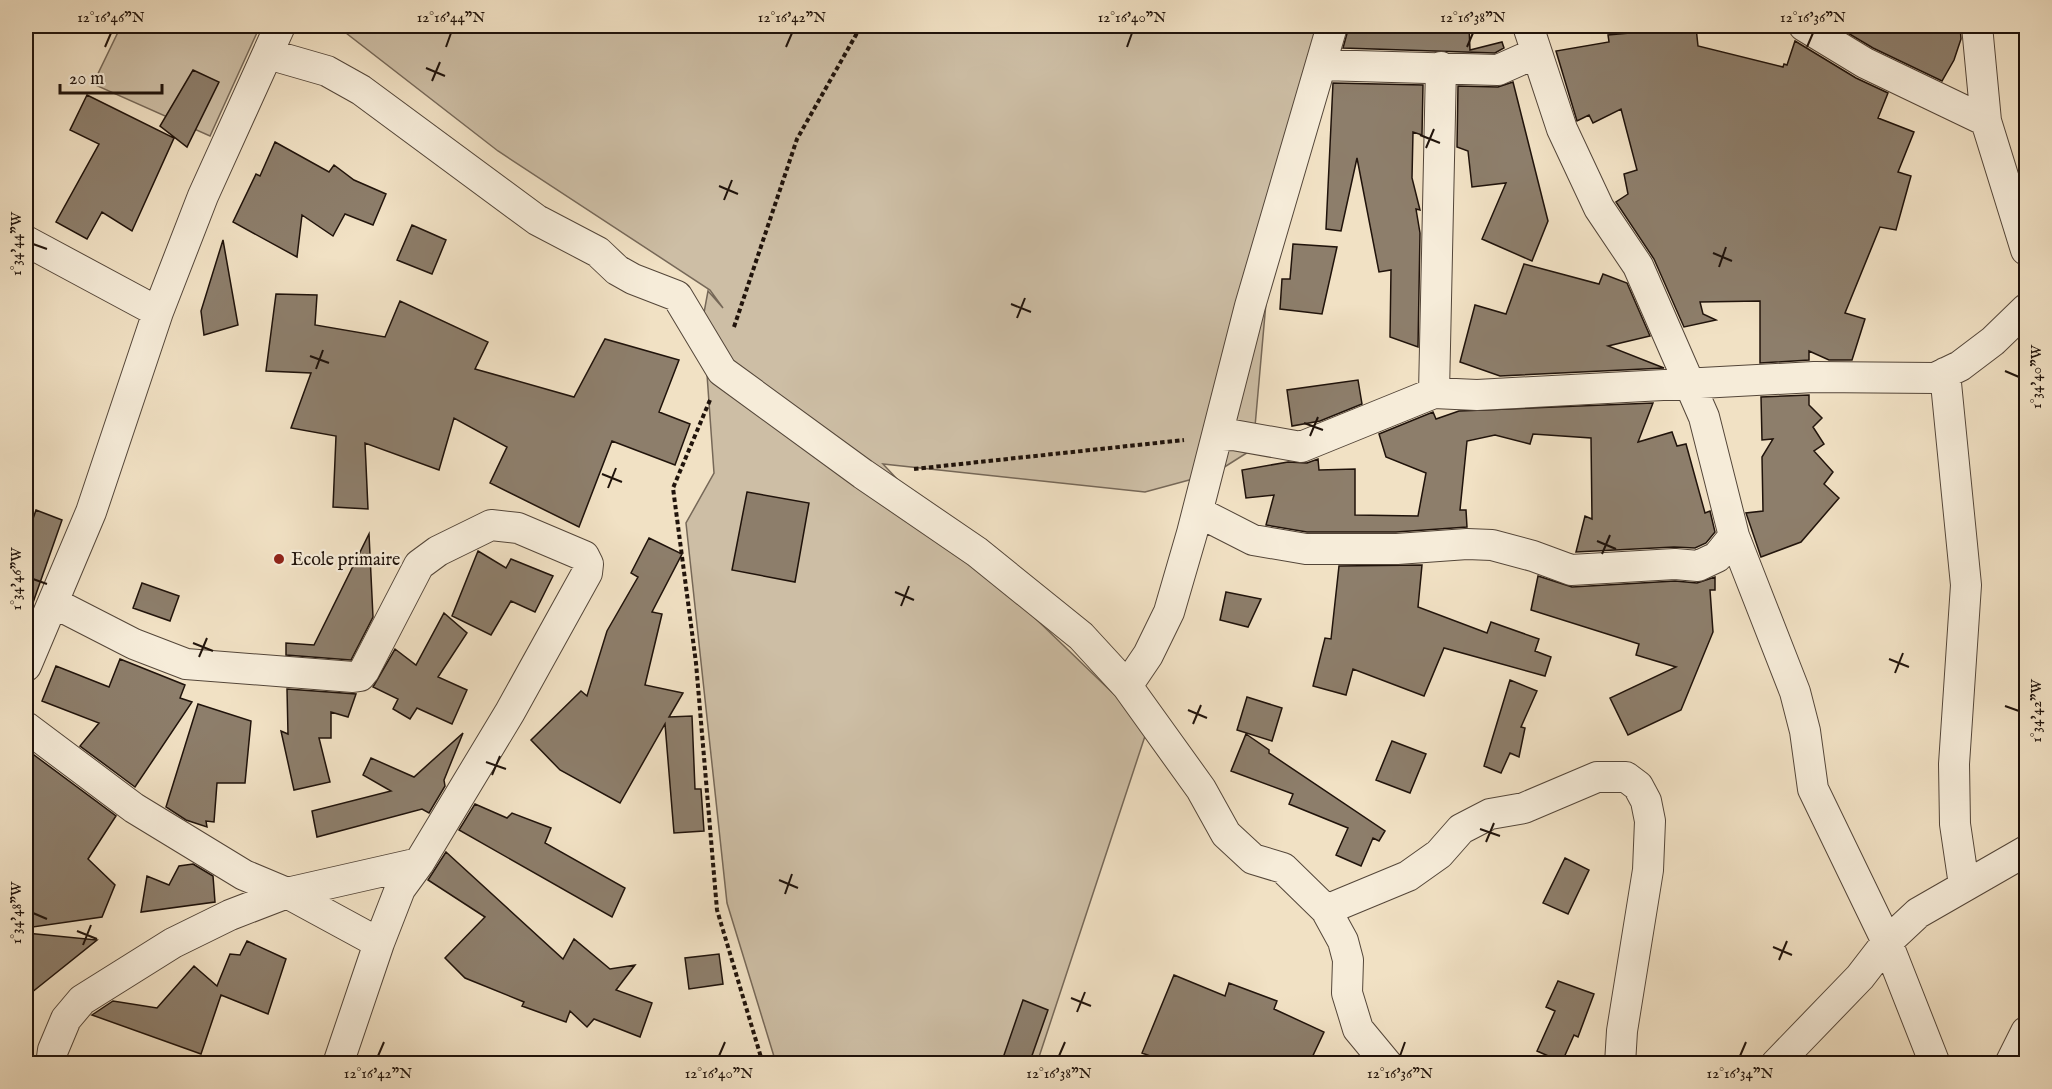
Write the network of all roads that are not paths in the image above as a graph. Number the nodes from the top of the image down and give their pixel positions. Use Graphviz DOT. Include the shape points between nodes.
graph roads {
  1 [pos="280,26"];
  2 [pos="1332,26"];
  3 [pos="1804,26"];
  4 [pos="1977,26"];
  5 [pos="1532,39"];
  6 [pos="268,54"];
  7 [pos="1321,65"];
  8 [pos="1441,67"];
  9 [pos="1986,121"];
  10 [pos="26,241"];
  11 [pos="2026,250"];
  12 [pos="2026,309"];
  13 [pos="158,312"];
  14 [pos="1945,373"];
  15 [pos="1691,385"];
  16 [pos="1434,393"];
  17 [pos="1218,436"];
  18 [pos="1198,512"];
  19 [pos="1734,536"];
  20 [pos="54,603"];
  21 [pos="26,666"];
  22 [pos="1127,686"];
  23 [pos="26,727"];
  24 [pos="2026,851"];
  25 [pos="419,863"];
  26 [pos="1964,885"];
  27 [pos="287,893"];
  28 [pos="1326,910"];
  29 [pos="1887,942"];
  30 [pos="379,943"];
  31 [pos="2026,1032"];
  32 [pos="51,1064"];
  33 [pos="338,1064"];
  34 [pos="1387,1064"];
  35 [pos="1620,1064"];
  36 [pos="1776,1064"];
  37 [pos="1935,1064"];
  38 [pos="2010,1064"];
  1 -- 6 [label="street"];
  2 -- 7 [label="street"];
  3 -- 9 [label="street" via="1865,63"];
  4 -- 9 [label="street"];
  5 -- 8 [label="street" via="1498,70"];
  5 -- 15 [label="street" via="1562,129 1599,208 1638,266"];
  6 -- 13 [label="street" via="203,196"];
  6 -- 22 [label="street" via="327,71 361,90 537,220 598,252 633,279 677,296 722,371 977,552 1053,611"];
  7 -- 8 [label="street"];
  7 -- 17 [label="street" via="1250,306"];
  8 -- 16 [label="street"];
  9 -- 11 [label="street"];
  10 -- 13 [label="street"];
  12 -- 14 [label="street" via="1993,341"];
  13 -- 20 [label="street" via="91,512"];
  14 -- 15 [label="street" via="1935,378 1814,377"];
  14 -- 26 [label="street" via="1966,585 1954,764 1955,824"];
  15 -- 16 [label="street" via="1477,395"];
  15 -- 19 [label="street" via="1704,417"];
  16 -- 17 [label="street" via="1301,447"];
  17 -- 18 [label="street"];
  18 -- 19 [label="street" via="1253,540 1306,549 1492,545 1570,570 1698,566 1717,557"];
  18 -- 22 [label="street" via="1169,612"];
  19 -- 29 [label="street" via="1795,692 1813,789"];
  20 -- 21 [label="street"];
  20 -- 25 [label="street" via="134,644 186,664 353,677 364,671 419,566 438,551 491,525 518,528 584,556 587,573 510,712"];
  22 -- 28 [label="street" via="1201,789 1226,834 1254,859 1283,868"];
  23 -- 27 [label="street" via="134,808 244,874"];
  24 -- 26 [label="street"];
  25 -- 27 [label="street"];
  25 -- 30 [label="street" via="400,889"];
  26 -- 29 [label="street" via="1918,913"];
  27 -- 30 [label="street"];
  27 -- 32 [label="street" via="173,943 82,1000 66,1019"];
  28 -- 34 [label="street" via="1343,941 1348,960 1347,993 1358,1029"];
  28 -- 35 [label="street" via="1408,876 1439,854 1461,829 1490,814 1524,808 1597,777 1626,777 1638,786 1650,821 1648,870"];
  29 -- 36 [label="street" via="1860,977"];
  29 -- 37 [label="street"];
  30 -- 33 [label="street"];
  31 -- 38 [label="street"];
}
